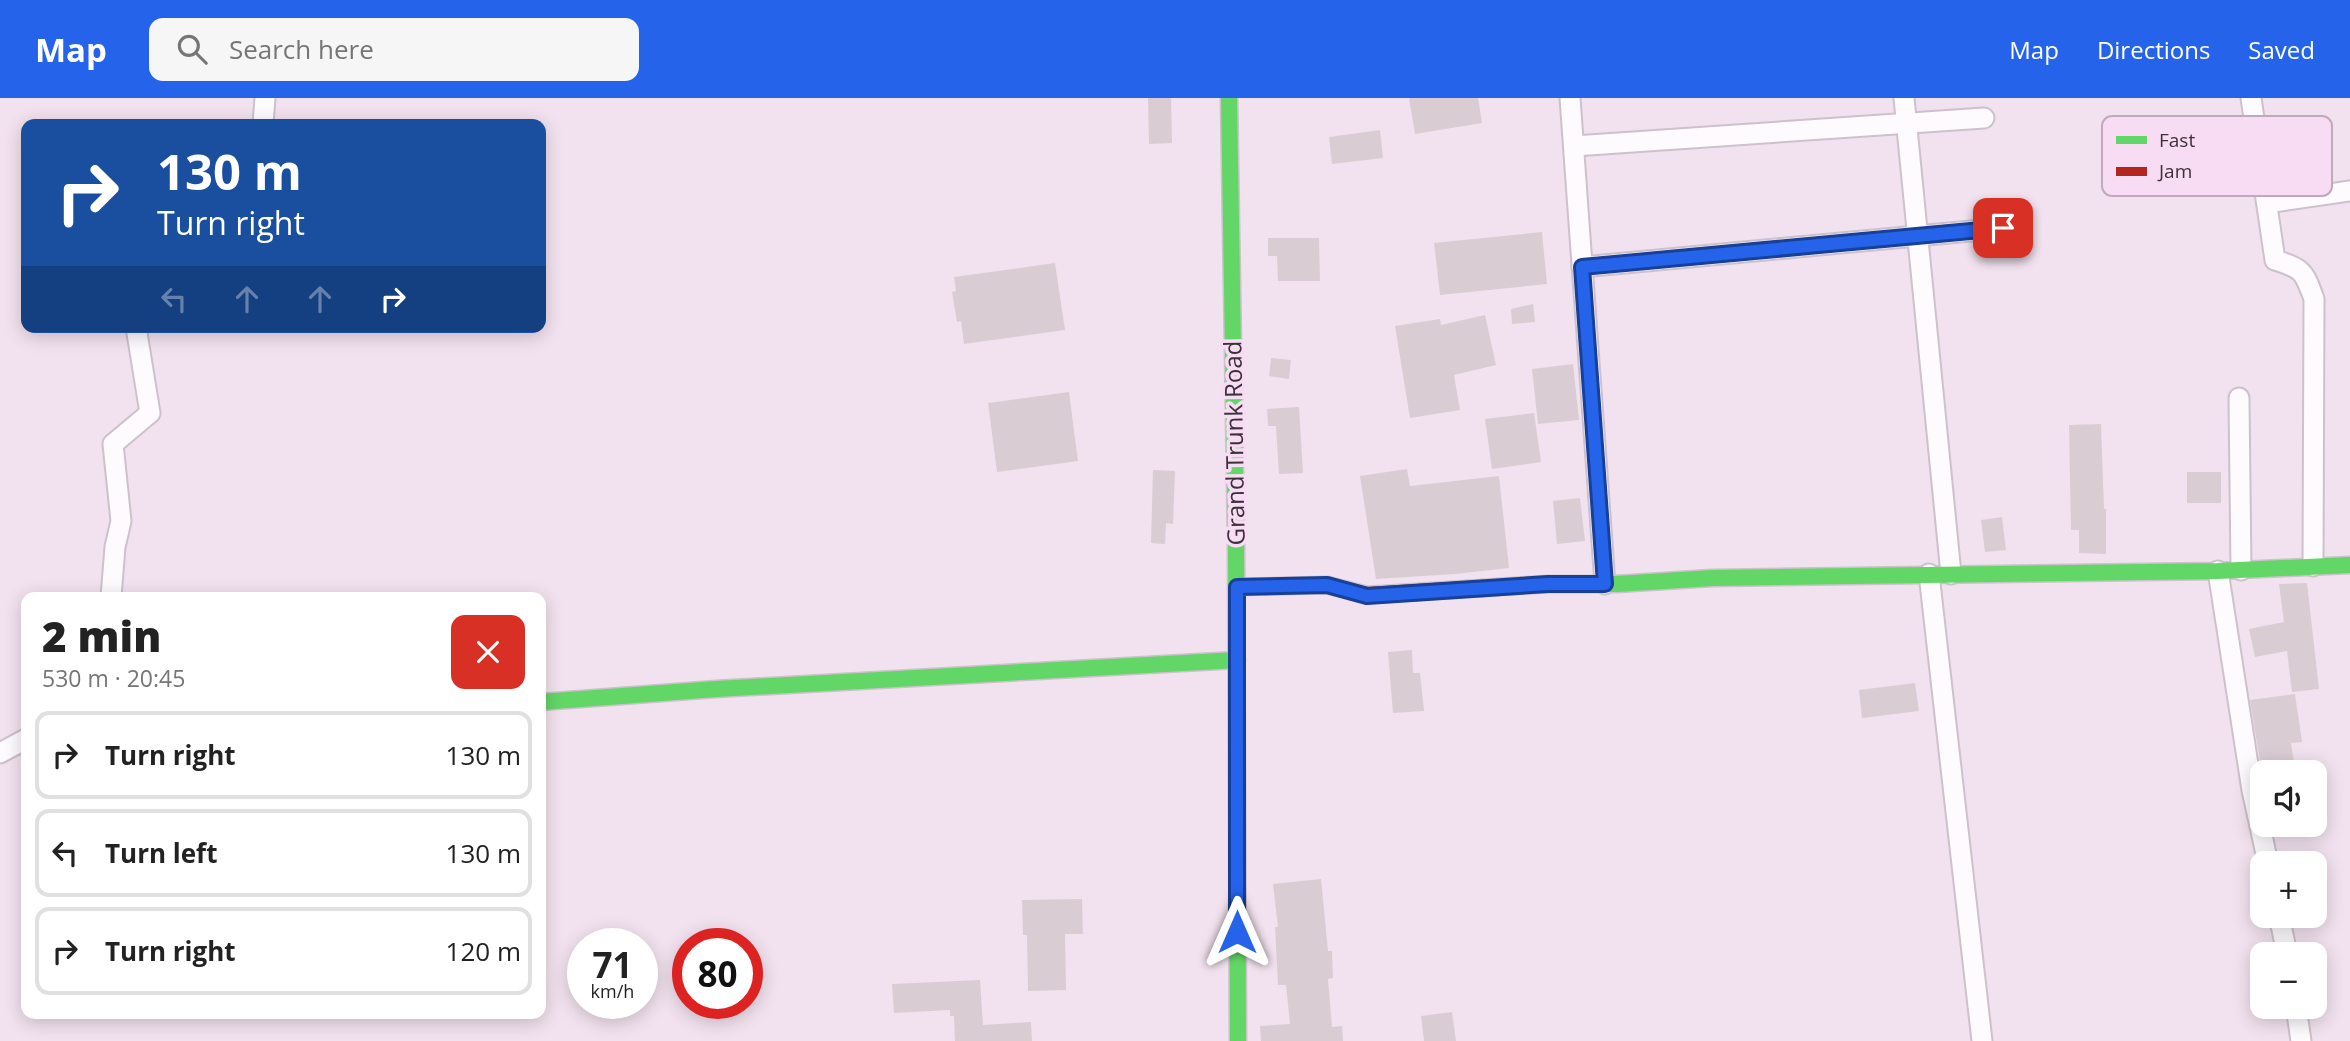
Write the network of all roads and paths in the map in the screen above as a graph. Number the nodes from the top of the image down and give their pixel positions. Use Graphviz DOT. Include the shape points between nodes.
graph roads {
  1 [pos="265,98"];
  2 [pos="1229,98"];
  3 [pos="1570,98"];
  4 [pos="1904,98"];
  5 [pos="2251,98"];
  6 [pos="2254,116"];
  7 [pos="1984,118"];
  8 [pos="263,119"];
  9 [pos="1907,124"];
  10 [pos="1574,146"];
  11 [pos="2350,191"];
  12 [pos="2332,193"];
  13 [pos="2266,196"];
  14 [pos="2312,196"];
  15 [pos="2267,202"];
  16 [pos="2003,228"];
  17 [pos="1917,236"];
  18 [pos="1582,267"];
  19 [pos="137,333"];
  20 [pos="2239,397"];
  21 [pos="2350,565"];
  22 [pos="2313,566"];
  23 [pos="2218,570"];
  24 [pos="2241,570"];
  25 [pos="1929,574"];
  26 [pos="1951,574"];
  27 [pos="1605,584"];
  28 [pos="1237,587"];
  29 [pos="111,592"];
  30 [pos="1237,660"];
  31 [pos="546,702"];
  32 [pos="21,742"];
  33 [pos="0,753"];
  34 [pos="2265,851"];
  35 [pos="2298,1019"];
  36 [pos="1238,1041"];
  37 [pos="1982,1041"];
  38 [pos="2301,1041"];
  1 -- 8 [label="street"];
  2 -- 28 [label="main road, Grand Trunk Road"];
  3 -- 10 [label="street"];
  4 -- 9 [label="street"];
  5 -- 6 [label="street"];
  7 -- 9 [label="street"];
  9 -- 10 [label="street"];
  9 -- 17 [label="street"];
  10 -- 18 [label="street"];
  11 -- 12 [label="street"];
  13 -- 15 [label="street"];
  14 -- 15 [label="street"];
  15 -- 22 [label="street" via="2275,260 2297,267 2314,299"];
  16 -- 17 [label="street"];
  17 -- 18 [label="street"];
  17 -- 26 [label="street"];
  18 -- 27 [label="street"];
  19 -- 29 [label="street" via="150,413 113,444 121,522"];
  20 -- 24 [label="street"];
  21 -- 22 [label="main road"];
  22 -- 24 [label="main road"];
  23 -- 24 [label="main road"];
  23 -- 26 [label="main road"];
  23 -- 34 [label="street"];
  25 -- 26 [label="main road"];
  25 -- 27 [label="main road"];
  25 -- 37 [label="street"];
  27 -- 28 [label="main road" via="1367,596 1327,585"];
  28 -- 30 [label="main road, Grand Trunk Road"];
  30 -- 31 [label="main road"];
  30 -- 36 [label="main road, Grand Trunk Road"];
  32 -- 33 [label="street"];
  35 -- 38 [label="street"];
}
